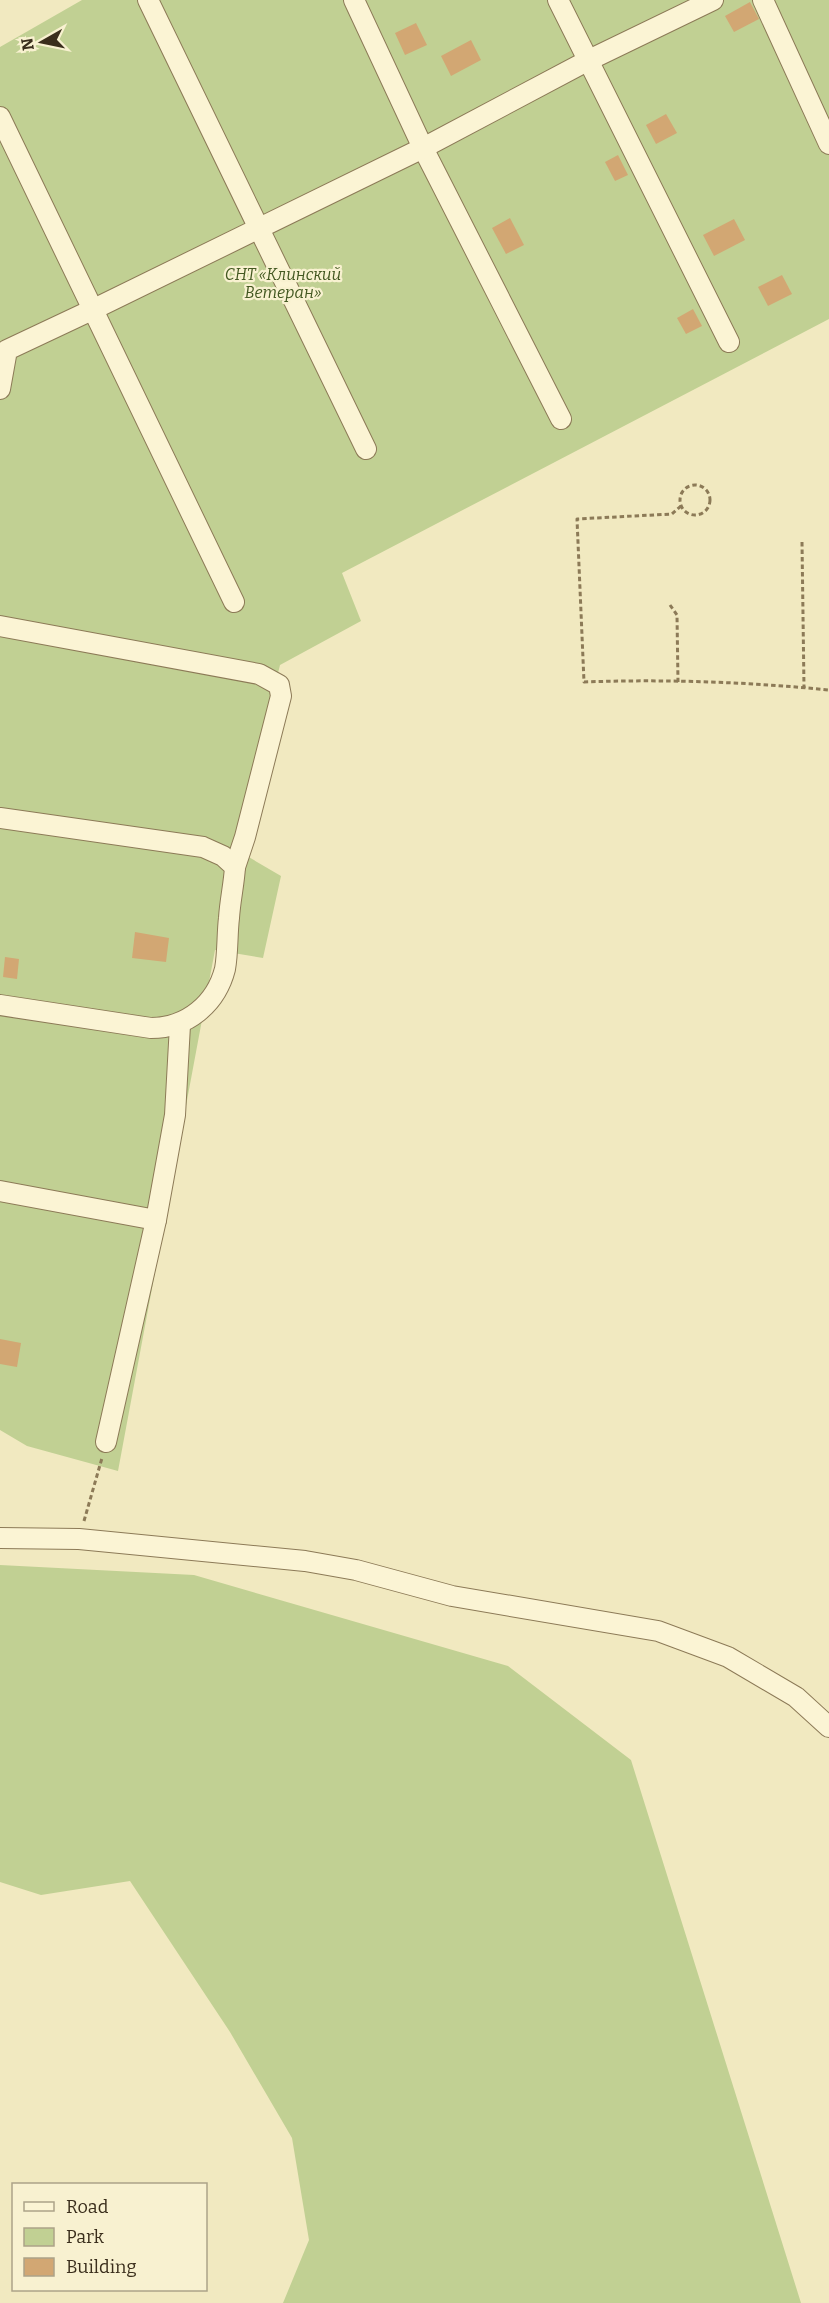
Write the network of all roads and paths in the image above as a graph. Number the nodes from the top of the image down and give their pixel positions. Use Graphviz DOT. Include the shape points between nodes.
graph roads {
  1 [pos="148,0"];
  2 [pos="354,0"];
  3 [pos="558,0"];
  4 [pos="713,0"];
  5 [pos="763,0"];
  6 [pos="587,60"];
  7 [pos="0,117"];
  8 [pos="829,144"];
  9 [pos="423,148"];
  10 [pos="258,229"];
  11 [pos="94,309"];
  12 [pos="729,342"];
  13 [pos="0,389"];
  14 [pos="561,419"];
  15 [pos="366,449"];
  16 [pos="681,507"];
  17 [pos="802,542"];
  18 [pos="234,602"];
  19 [pos="670,605"];
  20 [pos="0,626"];
  21 [pos="678,682"];
  22 [pos="804,688"];
  23 [pos="829,690"];
  24 [pos="0,818"];
  25 [pos="235,867"];
  26 [pos="0,1005"];
  27 [pos="180,1024"];
  28 [pos="0,1191"];
  29 [pos="156,1220"];
  30 [pos="106,1442"];
  31 [pos="0,1538"];
  32 [pos="79,1539"];
  33 [pos="829,1726"];
  1 -- 10 [label="street"];
  2 -- 9 [label="street"];
  3 -- 6 [label="street"];
  4 -- 6 [label="street"];
  5 -- 8 [label="street"];
  6 -- 9 [label="street"];
  6 -- 12 [label="street"];
  7 -- 11 [label="street"];
  9 -- 10 [label="street"];
  9 -- 14 [label="street"];
  10 -- 11 [label="street"];
  10 -- 15 [label="street"];
  11 -- 13 [label="street" via="7,350"];
  11 -- 18 [label="street"];
  16 -- 16 [label="path" via="693,515 703,513 709,504 709,494 702,487 688,486 682,492"];
  16 -- 21 [label="path" via="672,514 577,519 584,682"];
  17 -- 22 [label="path"];
  19 -- 21 [label="path" via="677,615"];
  20 -- 25 [label="street" via="259,674 279,686 281,696"];
  21 -- 22 [label="path"];
  22 -- 23 [label="path"];
  24 -- 25 [label="street" via="203,847"];
  25 -- 27 [label="street" via="225,969 216,992 196,1014"];
  26 -- 27 [label="street" via="151,1028"];
  27 -- 29 [label="street" via="175,1115"];
  28 -- 29 [label="street"];
  29 -- 30 [label="street"];
  30 -- 32 [label="path"];
  31 -- 32 [label="street"];
  32 -- 33 [label="street" via="305,1561 356,1570 452,1596 658,1631 728,1657 795,1697"];
}
